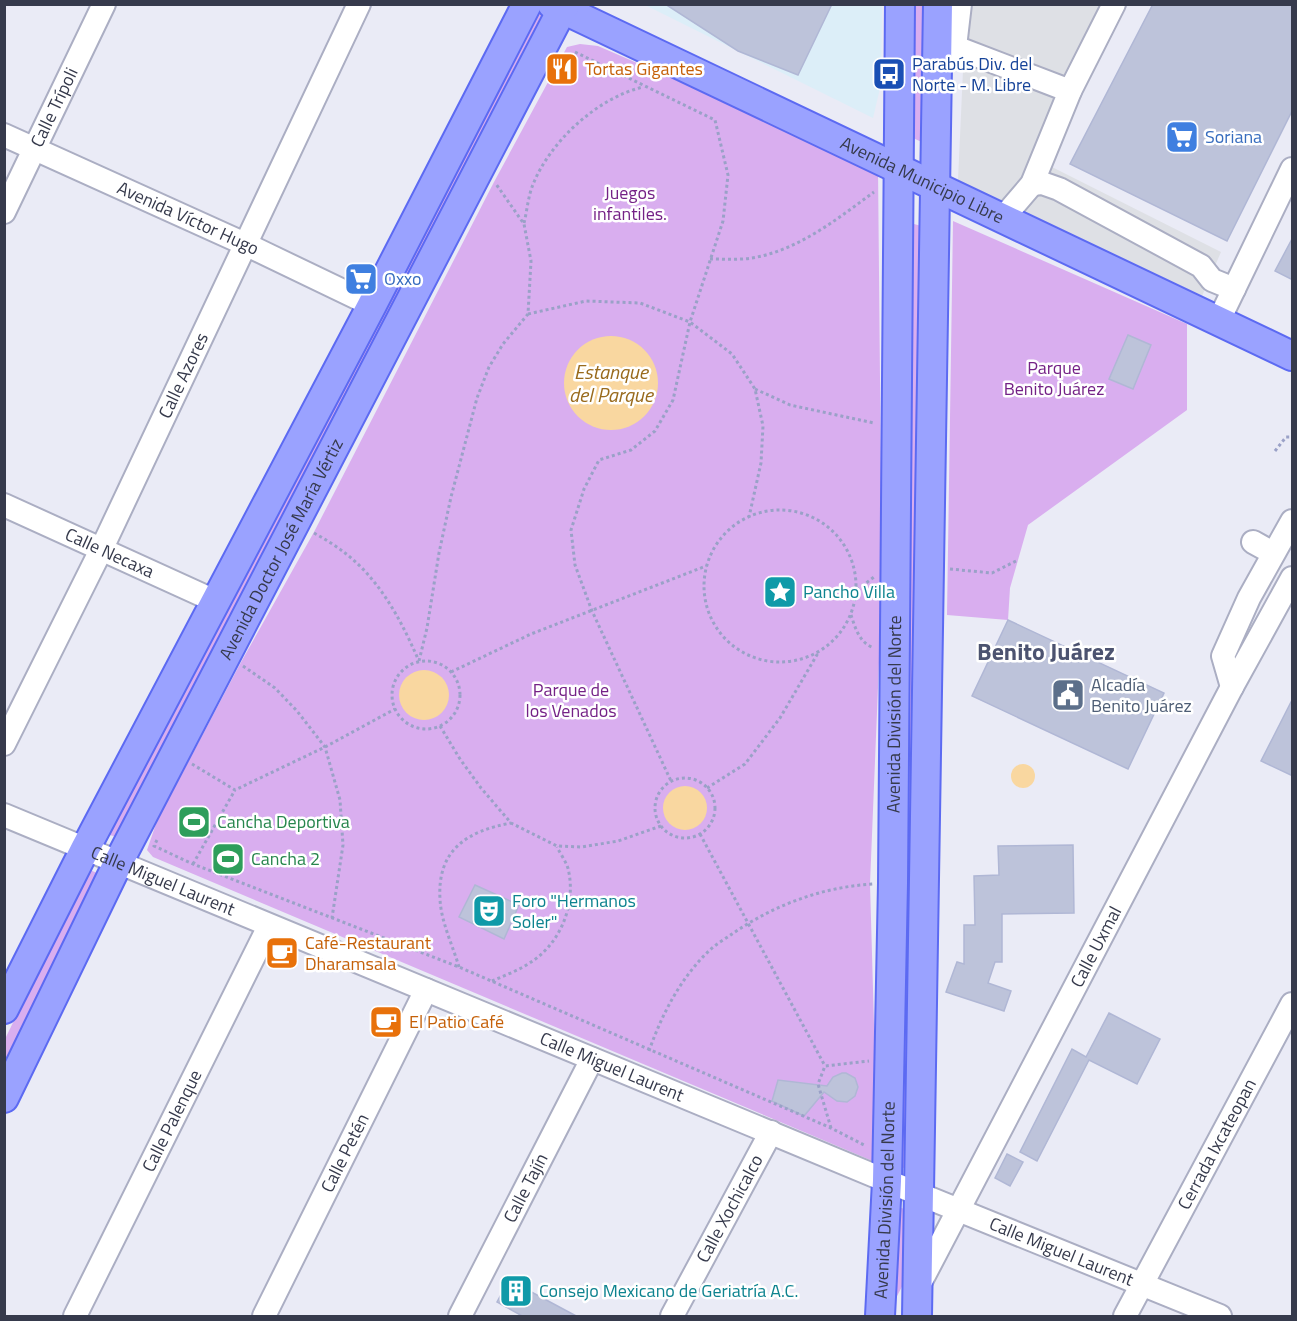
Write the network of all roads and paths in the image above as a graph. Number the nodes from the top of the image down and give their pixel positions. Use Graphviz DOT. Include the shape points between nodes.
graph roads {
  1 [pos="104,4"];
  2 [pos="359,4"];
  3 [pos="527,4"];
  4 [pos="900,4"];
  5 [pos="938,4"];
  6 [pos="960,4"];
  7 [pos="1113,4"];
  8 [pos="560,6"];
  9 [pos="575,52"];
  10 [pos="946,57"];
  11 [pos="645,86"];
  12 [pos="1070,91"];
  13 [pos="4,135"];
  14 [pos="34,149"];
  15 [pos="899,168"];
  16 [pos="1293,169"];
  17 [pos="477,171"];
  18 [pos="1032,184"];
  19 [pos="937,187"];
  20 [pos="874,192"];
  21 [pos="4,212"];
  22 [pos="1003,218"];
  23 [pos="524,224"];
  24 [pos="245,244"];
  25 [pos="710,259"];
  26 [pos="1237,282"];
  27 [pos="372,304"];
  28 [pos="528,314"];
  29 [pos="1219,320"];
  30 [pos="690,322"];
  31 [pos="1293,356"];
  32 [pos="755,389"];
  33 [pos="897,422"];
  34 [pos="1293,437"];
  35 [pos="1275,451"];
  36 [pos="4,505"];
  37 [pos="749,516"];
  38 [pos="1293,521"];
  39 [pos="296,523"];
  40 [pos="1253,542"];
  41 [pos="102,548"];
  42 [pos="1273,553"];
  43 [pos="1018,560"];
  44 [pos="706,566"];
  45 [pos="930,567"];
  46 [pos="1293,578"];
  47 [pos="215,601"];
  48 [pos="592,611"];
  49 [pos="851,615"];
  50 [pos="818,653"];
  51 [pos="895,653"];
  52 [pos="226,657"];
  53 [pos="419,661"];
  54 [pos="451,672"];
  55 [pos="1232,687"];
  56 [pos="394,709"];
  57 [pos="440,726"];
  58 [pos="4,744"];
  59 [pos="325,747"];
  60 [pos="191,763"];
  61 [pos="671,782"];
  62 [pos="707,788"];
  63 [pos="235,790"];
  64 [pos="4,815"];
  65 [pos="511,823"];
  66 [pos="661,826"];
  67 [pos="700,834"];
  68 [pos="159,835"];
  69 [pos="557,846"];
  70 [pos="85,849"];
  71 [pos="118,862"];
  72 [pos="193,864"];
  73 [pos="893,883"];
  74 [pos="332,918"];
  75 [pos="749,923"];
  76 [pos="269,926"];
  77 [pos="459,967"];
  78 [pos="492,981"];
  79 [pos="426,990"];
  80 [pos="1293,1004"];
  81 [pos="4,1008"];
  82 [pos="650,1051"];
  83 [pos="890,1058"];
  84 [pos="592,1059"];
  85 [pos="825,1066"];
  86 [pos="4,1098"];
  87 [pos="831,1128"];
  88 [pos="771,1132"];
  89 [pos="871,1148"];
  90 [pos="887,1181"];
  91 [pos="921,1194"];
  92 [pos="960,1210"];
  93 [pos="1143,1284"];
  94 [pos="918,1288"];
  95 [pos="75,1317"];
  96 [pos="264,1317"];
  97 [pos="460,1317"];
  98 [pos="672,1317"];
  99 [pos="880,1317"];
  100 [pos="904,1317"];
  101 [pos="917,1317"];
  102 [pos="1125,1317"];
  103 [pos="1220,1317"];
  1 -- 14 [label="street, Calle Trípoli"];
  2 -- 24 [label="street, Calle Azores"];
  3 -- 27 [label="main road, Avenida Doctor José María Vértiz"];
  4 -- 15 [label="main road, Avenida División del Norte"];
  5 -- 10 [label="main road, Avenida División del Norte"];
  6 -- 10 [label="street"];
  7 -- 12 [label="street"];
  8 -- 15 [label="main road, Avenida Municipio Libre"];
  8 -- 17 [label="main road, Avenida Doctor José María Vértiz"];
  9 -- 11 [label="path"];
  10 -- 12 [label="street"];
  10 -- 19 [label="main road, Avenida División del Norte"];
  11 -- 23 [label="path" via="596,108 574,126 552,152 532,186"];
  11 -- 25 [label="path" via="715,120 728,174 723,222"];
  12 -- 18 [label="street"];
  13 -- 14 [label="street, Avenida Víctor Hugo"];
  14 -- 21 [label="street, Calle Trípoli"];
  14 -- 24 [label="street, Avenida Víctor Hugo"];
  15 -- 19 [label="main road, Avenida Municipio Libre"];
  15 -- 33 [label="main road, Avenida División del Norte"];
  16 -- 26 [label="street"];
  17 -- 23 [label="path" via="494,182"];
  17 -- 39 [label="main road, Avenida Doctor José María Vértiz"];
  18 -- 22 [label="street"];
  18 -- 26 [label="street" via="1059,189 1201,266 1212,280"];
  19 -- 22 [label="main road, Avenida Municipio Libre"];
  19 -- 45 [label="main road, Avenida División del Norte"];
  20 -- 25 [label="path" via="791,247 752,258"];
  22 -- 29 [label="main road, Avenida Municipio Libre"];
  23 -- 28 [label="path" via="531,261"];
  24 -- 27 [label="street, Avenida Víctor Hugo"];
  24 -- 41 [label="street, Calle Azores"];
  25 -- 30 [label="path"];
  26 -- 29 [label="street"];
  27 -- 47 [label="main road, Avenida Doctor José María Vértiz"];
  28 -- 30 [label="path" via="585,301 640,303"];
  28 -- 53 [label="path" via="489,367 477,398 451,497"];
  29 -- 31 [label="main road, Avenida Municipio Libre"];
  30 -- 32 [label="path" via="732,354"];
  30 -- 48 [label="path" via="673,400 655,431 632,450 599,460 584,489 571,530 575,566"];
  32 -- 33 [label="path" via="790,405 879,424"];
  32 -- 37 [label="path" via="763,426 762,463"];
  33 -- 51 [label="main road, Avenida División del Norte"];
  34 -- 35 [label="path" via="1286,437"];
  36 -- 41 [label="street, Calle Necaxa"];
  37 -- 44 [label="path" via="722,537"];
  37 -- 49 [label="path" via="774,510 800,513 823,523 842,541 856,581"];
  38 -- 42 [label="street"];
  39 -- 52 [label="main road, Avenida Doctor José María Vértiz"];
  39 -- 53 [label="path" via="346,554 374,581 401,621"];
  40 -- 42 [label="street"];
  41 -- 47 [label="street, Calle Necaxa"];
  41 -- 58 [label="street, Calle Azores"];
  42 -- 55 [label="street" via="1239,593 1223,656"];
  43 -- 45 [label="path" via="992,573"];
  44 -- 48 [label="path"];
  44 -- 50 [label="path" via="704,592 710,616 724,638 744,654 768,662 794,662"];
  45 -- 91 [label="main road, Avenida División del Norte"];
  46 -- 55 [label="street, Calle Uxmal"];
  47 -- 70 [label="main road, Avenida Doctor José María Vértiz"];
  48 -- 54 [label="path" via="531,634"];
  48 -- 61 [label="path"];
  49 -- 50 [label="path" via="838,637"];
  49 -- 51 [label="path" via="867,646"];
  50 -- 62 [label="path" via="780,717 745,764"];
  51 -- 73 [label="main road, Avenida División del Norte"];
  52 -- 59 [label="path" via="275,688"];
  52 -- 71 [label="main road, Avenida Doctor José María Vértiz"];
  53 -- 54 [label="path" via="436,663"];
  53 -- 56 [label="path" via="395,680"];
  54 -- 57 [label="path" via="460,691 459,702 456,712"];
  55 -- 92 [label="street, Calle Uxmal"];
  56 -- 57 [label="path" via="409,725 419,729"];
  56 -- 59 [label="path"];
  57 -- 65 [label="path" via="481,788"];
  59 -- 63 [label="path"];
  59 -- 74 [label="path" via="340,800 343,845"];
  60 -- 63 [label="path"];
  61 -- 62 [label="path" via="690,778"];
  61 -- 66 [label="path" via="658,796 655,806"];
  62 -- 67 [label="path" via="715,813"];
  63 -- 72 [label="path"];
  64 -- 70 [label="street, Calle Miguel Laurent"];
  65 -- 69 [label="path"];
  65 -- 77 [label="path" via="489,827 465,838 455,846 446,863 440,900"];
  66 -- 67 [label="path" via="683,838"];
  66 -- 69 [label="path" via="618,841 582,847"];
  67 -- 75 [label="path"];
  68 -- 72 [label="path" via="154,846"];
  69 -- 78 [label="path" via="569,871 570,899 564,926 534,960"];
  70 -- 71 [label="street, Calle Miguel Laurent"];
  70 -- 81 [label="main road, Avenida Doctor José María Vértiz"];
  71 -- 76 [label="street, Calle Miguel Laurent"];
  71 -- 86 [label="main road, Avenida Doctor José María Vértiz"];
  72 -- 74 [label="path"];
  73 -- 75 [label="path" via="829,889 794,900"];
  73 -- 83 [label="main road, Avenida División del Norte"];
  74 -- 77 [label="path"];
  75 -- 82 [label="path" via="711,949 681,985"];
  75 -- 85 [label="path"];
  76 -- 79 [label="street, Calle Miguel Laurent"];
  76 -- 95 [label="street, Calle Palenque"];
  77 -- 78 [label="path"];
  78 -- 82 [label="path"];
  79 -- 84 [label="street, Calle Miguel Laurent"];
  79 -- 96 [label="street, Calle Petén"];
  80 -- 93 [label="street, Cerrada Ixcateopan"];
  82 -- 87 [label="path"];
  83 -- 85 [label="path"];
  83 -- 90 [label="main road, Avenida División del Norte"];
  84 -- 88 [label="street, Calle Miguel Laurent"];
  84 -- 97 [label="street, Calle Tajín"];
  85 -- 87 [label="path" via="818,1084"];
  87 -- 89 [label="path"];
  88 -- 90 [label="street, Calle Miguel Laurent"];
  88 -- 98 [label="street, Calle Xochicalco"];
  90 -- 91 [label="street, Calle Miguel Laurent"];
  90 -- 99 [label="main road, Avenida División del Norte"];
  91 -- 92 [label="street, Calle Miguel Laurent"];
  91 -- 94 [label="main road, Avenida División del Norte"];
  92 -- 93 [label="street, Calle Miguel Laurent"];
  92 -- 94 [label="street, Calle Uxmal"];
  93 -- 102 [label="street, Cerrada Ixcateopan"];
  93 -- 103 [label="street, Calle Miguel Laurent"];
  94 -- 100 [label="street, Calle Uxmal"];
  94 -- 101 [label="main road, Avenida División del Norte"];
}
